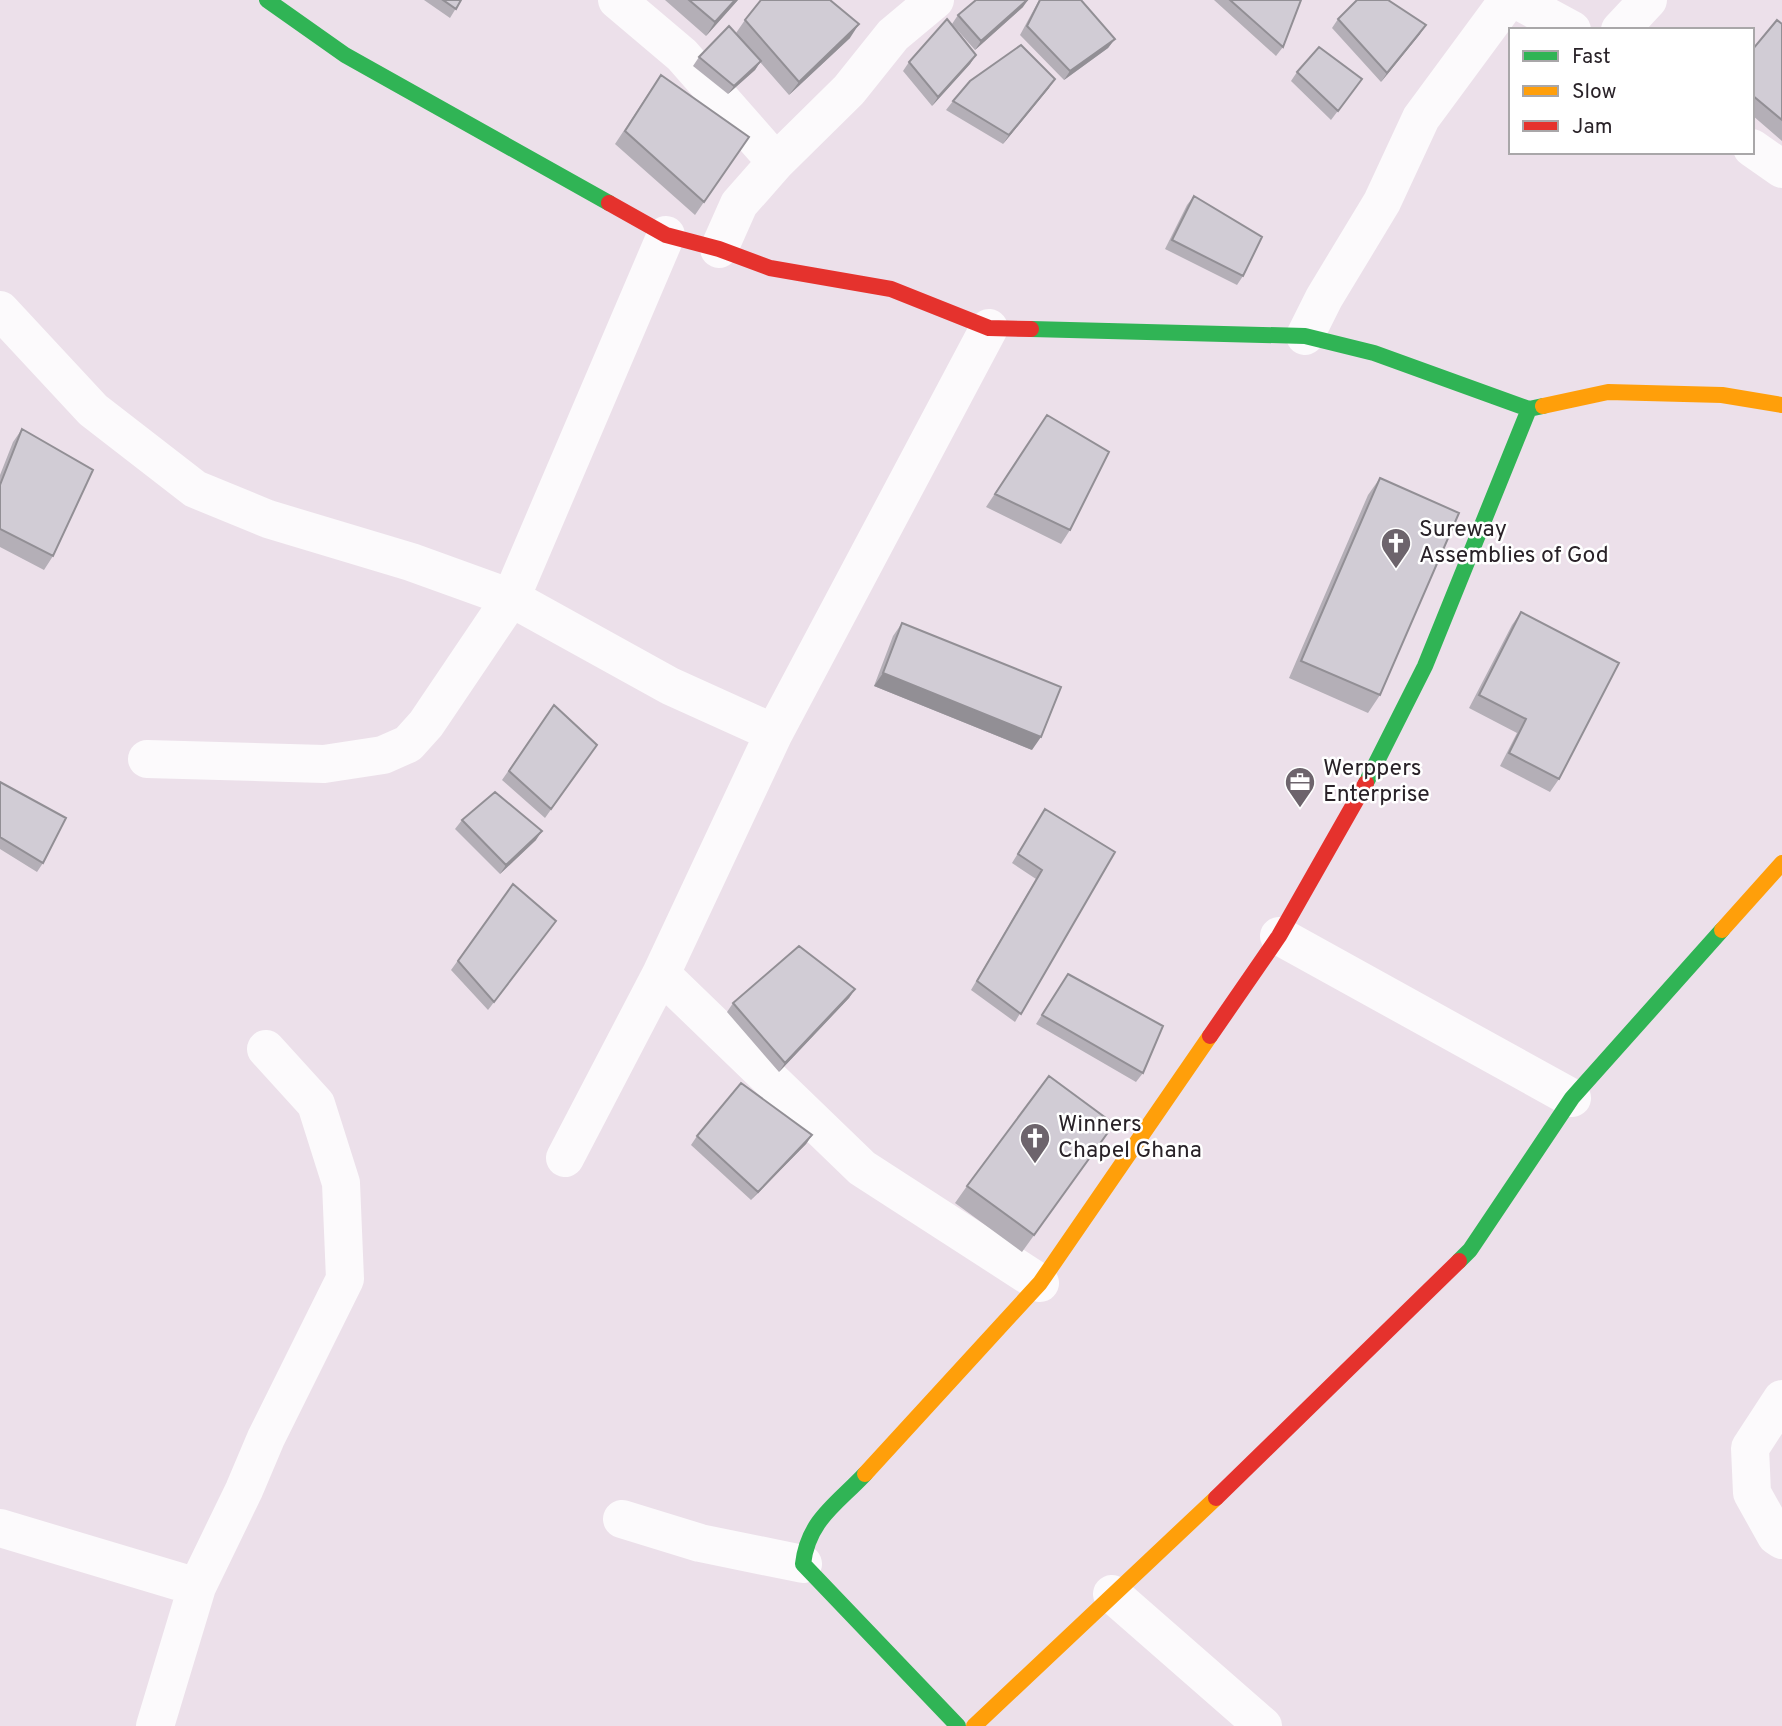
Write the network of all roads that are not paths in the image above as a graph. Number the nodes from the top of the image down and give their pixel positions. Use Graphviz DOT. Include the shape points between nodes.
graph roads {
  1 [pos="267,0"];
  2 [pos="617,0"];
  3 [pos="935,0"];
  4 [pos="1508,0"];
  5 [pos="1517,0"];
  6 [pos="1648,0"];
  7 [pos="1568,28"];
  8 [pos="1622,28"];
  9 [pos="1754,149"];
  10 [pos="776,162"];
  11 [pos="1782,169"];
  12 [pos="666,235"];
  13 [pos="719,248"];
  14 [pos="0,310"];
  15 [pos="989,328"];
  16 [pos="1306,335"];
  17 [pos="1782,405"];
  18 [pos="1529,409"];
  19 [pos="511,598"];
  20 [pos="774,733"];
  21 [pos="147,759"];
  22 [pos="1782,863"];
  23 [pos="1279,936"];
  24 [pos="661,975"];
  25 [pos="266,1049"];
  26 [pos="1572,1098"];
  27 [pos="565,1158"];
  28 [pos="1040,1283"];
  29 [pos="1782,1399"];
  30 [pos="622,1519"];
  31 [pos="0,1528"];
  32 [pos="1782,1540"];
  33 [pos="803,1563"];
  34 [pos="197,1587"];
  35 [pos="1112,1594"];
  36 [pos="155,1726"];
  37 [pos="958,1726"];
  38 [pos="974,1726"];
  39 [pos="1263,1726"];
  1 -- 12 [label="street" via="345,55"];
  2 -- 10 [label="street" via="682,55"];
  3 -- 10 [label="street" via="893,35 849,90"];
  4 -- 16 [label="street" via="1421,118 1382,202"];
  5 -- 7 [label="street"];
  6 -- 8 [label="street"];
  9 -- 11 [label="street"];
  10 -- 13 [label="street" via="738,204"];
  12 -- 13 [label="street"];
  12 -- 19 [label="street"];
  13 -- 15 [label="street" via="770,268 891,289"];
  14 -- 19 [label="street" via="93,410 195,489 268,519"];
  15 -- 16 [label="street"];
  15 -- 20 [label="street"];
  16 -- 18 [label="street" via="1374,353"];
  17 -- 18 [label="street" via="1721,395 1608,392"];
  18 -- 23 [label="street" via="1425,666 1362,791"];
  19 -- 20 [label="street" via="670,686"];
  19 -- 21 [label="street" via="426,724 396,750 324,764"];
  20 -- 24 [label="street"];
  22 -- 26 [label="street"];
  23 -- 26 [label="street"];
  23 -- 28 [label="street"];
  24 -- 27 [label="street"];
  24 -- 28 [label="street" via="862,1168"];
  25 -- 34 [label="street" via="316,1104 341,1183 345,1279"];
  26 -- 35 [label="street" via="1470,1250"];
  28 -- 33 [label="street" via="820,1519 804,1544"];
  29 -- 32 [label="street" via="1750,1448 1752,1493"];
  30 -- 33 [label="street" via="700,1543"];
  31 -- 34 [label="street"];
  33 -- 37 [label="street"];
  34 -- 36 [label="street"];
  35 -- 38 [label="street"];
  35 -- 39 [label="street"];
}
